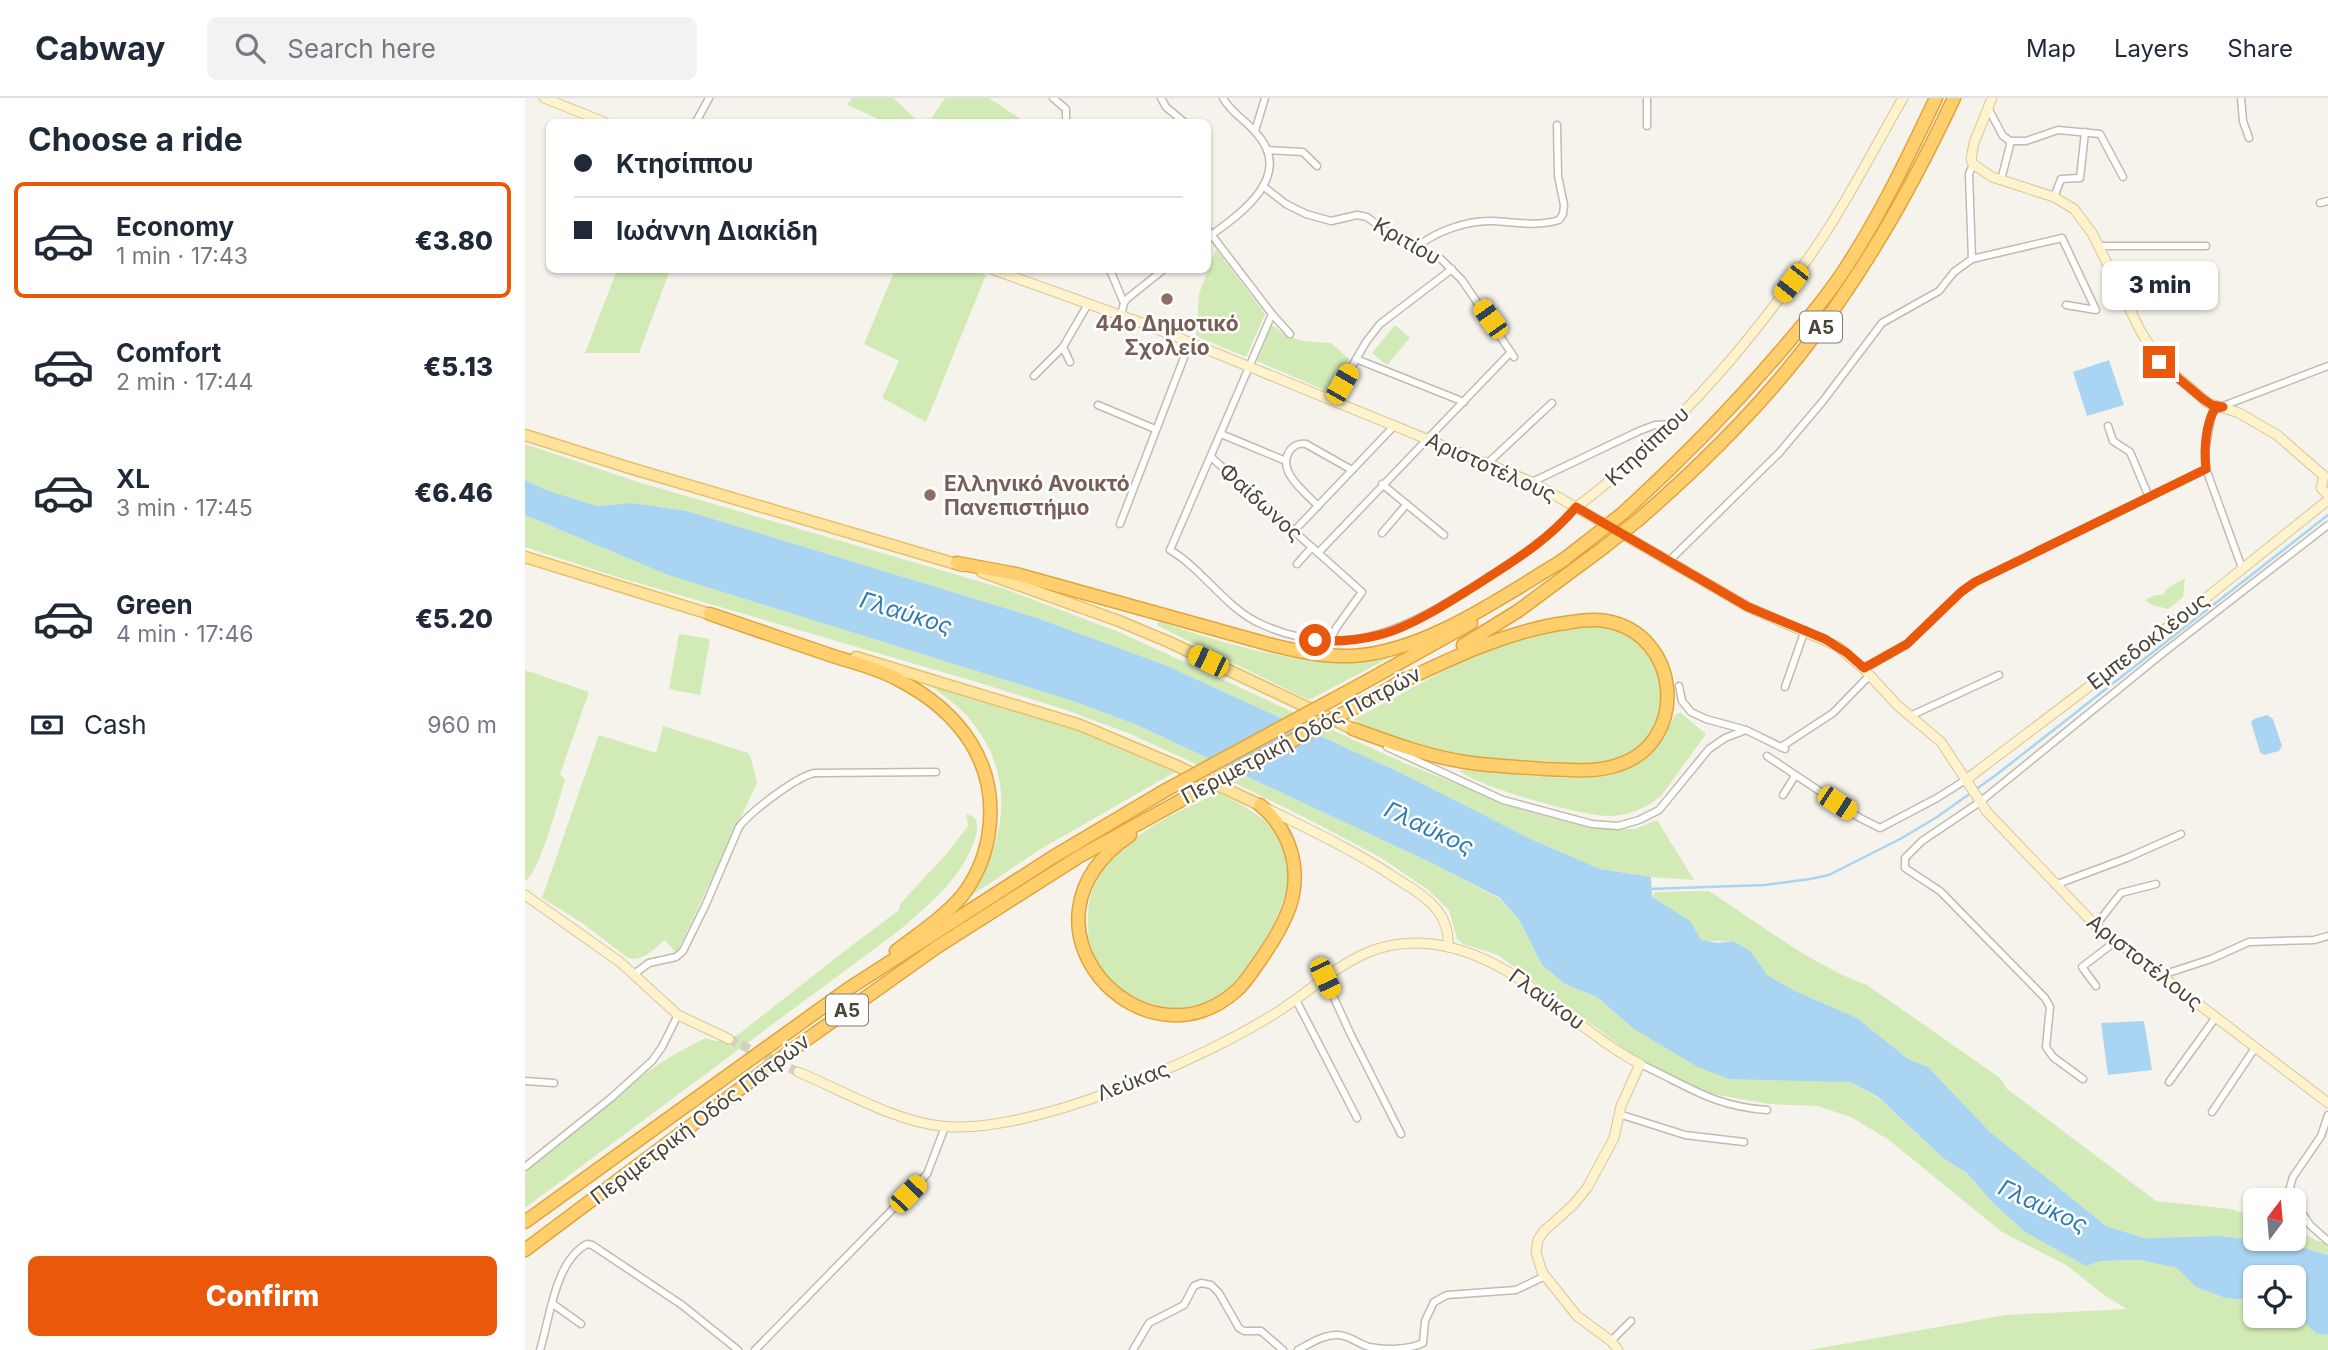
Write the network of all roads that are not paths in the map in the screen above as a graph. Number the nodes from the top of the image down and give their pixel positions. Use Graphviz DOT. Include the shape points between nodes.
graph roads {
  1 [pos="544,98"];
  2 [pos="709,98"];
  3 [pos="1053,98"];
  4 [pos="1161,98"];
  5 [pos="1223,98"];
  6 [pos="1265,98"];
  7 [pos="1647,98"];
  8 [pos="1903,98"];
  9 [pos="1936,98"];
  10 [pos="1954,98"];
  11 [pos="2241,98"];
  12 [pos="1990,103"];
  13 [pos="596,119"];
  14 [pos="698,119"];
  15 [pos="1066,119"];
  16 [pos="1180,119"];
  17 [pos="1557,125"];
  18 [pos="1647,126"];
  19 [pos="1255,131"];
  20 [pos="2085,132"];
  21 [pos="2249,138"];
  22 [pos="2011,141"];
  23 [pos="1267,150"];
  24 [pos="1973,164"];
  25 [pos="1317,166"];
  26 [pos="2123,177"];
  27 [pos="2001,180"];
  28 [pos="1263,186"];
  29 [pos="2054,197"];
  30 [pos="2328,201"];
  31 [pos="2320,203"];
  32 [pos="1211,233"];
  33 [pos="1211,237"];
  34 [pos="2099,246"];
  35 [pos="2206,246"];
  36 [pos="1415,248"];
  37 [pos="1972,259"];
  38 [pos="1452,269"];
  39 [pos="1002,273"];
  40 [pos="1024,273"];
  41 [pos="1111,273"];
  42 [pos="1159,273"];
  43 [pos="1021,280"];
  44 [pos="1123,303"];
  45 [pos="1088,304"];
  46 [pos="2066,305"];
  47 [pos="1272,314"];
  48 [pos="1121,315"];
  49 [pos="1290,334"];
  50 [pos="1190,342"];
  51 [pos="1063,347"];
  52 [pos="1356,359"];
  53 [pos="1070,362"];
  54 [pos="1250,366"];
  55 [pos="2328,366"];
  56 [pos="1034,376"];
  57 [pos="1333,399"];
  58 [pos="1464,402"];
  59 [pos="1552,403"];
  60 [pos="1098,405"];
  61 [pos="2223,407"];
  62 [pos="1672,424"];
  63 [pos="1395,425"];
  64 [pos="2108,426"];
  65 [pos="1155,429"];
  66 [pos="1221,434"];
  67 [pos="525,435"];
  68 [pos="1428,438"];
  69 [pos="1211,457"];
  70 [pos="1286,461"];
  71 [pos="1489,463"];
  72 [pos="2206,469"];
  73 [pos="1352,470"];
  74 [pos="2326,477"];
  75 [pos="1532,482"];
  76 [pos="1383,484"];
  77 [pos="2149,497"];
  78 [pos="2328,498"];
  79 [pos="1407,504"];
  80 [pos="1318,506"];
  81 [pos="1576,507"];
  82 [pos="1120,524"];
  83 [pos="2328,525"];
  84 [pos="1294,531"];
  85 [pos="1383,533"];
  86 [pos="1444,535"];
  87 [pos="1315,550"];
  88 [pos="525,557"];
  89 [pos="1565,559"];
  90 [pos="1669,561"];
  91 [pos="957,563"];
  92 [pos="1297,564"];
  93 [pos="2242,568"];
  94 [pos="1240,612"];
  95 [pos="711,614"];
  96 [pos="1805,630"];
  97 [pos="1330,641"];
  98 [pos="1867,672"];
  99 [pos="1999,675"];
  100 [pos="1399,683"];
  101 [pos="1679,686"];
  102 [pos="1784,687"];
  103 [pos="1910,716"];
  104 [pos="1353,729"];
  105 [pos="1746,730"];
  106 [pos="1767,756"];
  107 [pos="936,772"];
  108 [pos="1795,776"];
  109 [pos="1968,781"];
  110 [pos="1783,795"];
  111 [pos="1184,799"];
  112 [pos="1979,800"];
  113 [pos="1260,805"];
  114 [pos="2181,834"];
  115 [pos="2157,884"];
  116 [pos="2055,885"];
  117 [pos="525,895"];
  118 [pos="2096,925"];
  119 [pos="2328,936"];
  120 [pos="2116,941"];
  121 [pos="1448,947"];
  122 [pos="634,974"];
  123 [pos="2162,975"];
  124 [pos="1325,978"];
  125 [pos="2096,986"];
  126 [pos="848,989"];
  127 [pos="1296,1000"];
  128 [pos="678,1015"];
  129 [pos="2216,1017"];
  130 [pos="729,1038"];
  131 [pos="2255,1048"];
  132 [pos="1640,1064"];
  133 [pos="798,1072"];
  134 [pos="2083,1079"];
  135 [pos="525,1081"];
  136 [pos="2169,1082"];
  137 [pos="554,1083"];
  138 [pos="2328,1102"];
  139 [pos="1767,1110"];
  140 [pos="2212,1112"];
  141 [pos="1619,1114"];
  142 [pos="2328,1115"];
  143 [pos="1357,1118"];
  144 [pos="945,1127"];
  145 [pos="1401,1134"];
  146 [pos="1744,1142"];
  147 [pos="525,1167"];
  148 [pos="525,1222"];
  149 [pos="2328,1241"];
  150 [pos="525,1250"];
  151 [pos="1545,1276"];
  152 [pos="553,1304"];
  153 [pos="1632,1321"];
  154 [pos="581,1324"];
  155 [pos="1611,1341"];
  156 [pos="1378,1349"];
  157 [pos="540,1350"];
  158 [pos="738,1350"];
  159 [pos="755,1350"];
  160 [pos="1133,1350"];
  161 [pos="1283,1350"];
  162 [pos="1299,1350"];
  163 [pos="1618,1350"];
  1 -- 13 [label="street"];
  2 -- 14 [label="street"];
  3 -- 15 [label="street" via="1066,109"];
  4 -- 16 [label="street"];
  5 -- 19 [label="street"];
  6 -- 19 [label="street"];
  7 -- 18 [label="street"];
  8 -- 62 [label="street, Κτησίππου" via="1801,270 1733,358"];
  9 -- 89 [label="highway, Περιμετρική Οδός Πατρών / Α5, bridge" via="1897,179 1823,300 1738,401 1667,473"];
  10 -- 100 [label="highway, Περιμετρική Οδός Πατρών / Α5, bridge" via="1878,243 1814,336 1751,412 1696,468 1603,548 1518,611"];
  11 -- 21 [label="street"];
  12 -- 22 [label="street" via="2003,135"];
  12 -- 24 [label="street" via="1974,144"];
  17 -- 36 [label="street" via="1564,205 1559,220 1475,223 1436,235"];
  19 -- 23 [label="street"];
  20 -- 22 [label="street" via="2058,130 2026,142"];
  20 -- 26 [label="street" via="2100,134"];
  20 -- 29 [label="street" via="2080,178 2061,179"];
  22 -- 27 [label="street"];
  23 -- 25 [label="street" via="1303,152"];
  23 -- 28 [label="street"];
  24 -- 27 [label="street"];
  24 -- 37 [label="street" via="1969,171"];
  27 -- 29 [label="street"];
  28 -- 32 [label="street" via="1245,210"];
  28 -- 36 [label="street, Κριτίου" via="1306,214 1331,221 1357,215 1367,218"];
  29 -- 34 [label="street" via="2079,214"];
  30 -- 31 [label="street"];
  33 -- 47 [label="street"];
  34 -- 35 [label="street"];
  34 -- 61 [label="street" via="2155,356 2203,399"];
  36 -- 38 [label="street, Κριτίου"];
  37 -- 46 [label="street" via="2062,238 2096,310"];
  37 -- 90 [label="street" via="1954,272 1939,292 1882,323 1787,444"];
  38 -- 52 [label="street" via="1384,320"];
  38 -- 58 [label="street, Κριτίου" via="1513,354"];
  39 -- 43 [label="street, Αριστοτέλους"];
  40 -- 43 [label="street"];
  41 -- 44 [label="street"];
  42 -- 44 [label="street"];
  43 -- 45 [label="street, Αριστοτέλους"];
  44 -- 48 [label="street"];
  45 -- 48 [label="street, Αριστοτέλους"];
  45 -- 51 [label="street"];
  47 -- 49 [label="street"];
  47 -- 54 [label="street"];
  48 -- 50 [label="street, Αριστοτέλους"];
  50 -- 54 [label="street, Αριστοτέλους"];
  50 -- 65 [label="street"];
  51 -- 53 [label="street"];
  51 -- 56 [label="street"];
  52 -- 57 [label="street"];
  52 -- 58 [label="street"];
  54 -- 57 [label="street, Αριστοτέλους"];
  54 -- 66 [label="street"];
  55 -- 61 [label="street"];
  57 -- 63 [label="street, Αριστοτέλους"];
  58 -- 68 [label="street"];
  59 -- 71 [label="street"];
  60 -- 65 [label="street"];
  61 -- 72 [label="street" via="2211,416"];
  61 -- 74 [label="street" via="2277,435"];
  62 -- 75 [label="street" via="1639,431"];
  62 -- 81 [label="street, Κτησίππου"];
  63 -- 68 [label="street, Αριστοτέλους"];
  63 -- 73 [label="street"];
  64 -- 77 [label="street" via="2113,441 2130,452"];
  65 -- 82 [label="street"];
  66 -- 69 [label="street"];
  66 -- 70 [label="street"];
  67 -- 91 [label="main road"];
  68 -- 71 [label="street, Αριστοτέλους"];
  68 -- 76 [label="street"];
  69 -- 84 [label="street, Φαίδωνος"];
  69 -- 94 [label="street, Φαίδωνος" via="1170,550"];
  70 -- 73 [label="street" via="1293,447 1304,443"];
  70 -- 80 [label="street" via="1289,474"];
  71 -- 75 [label="street, Αριστοτέλους"];
  72 -- 77 [label="street"];
  72 -- 93 [label="street"];
  73 -- 80 [label="street"];
  74 -- 78 [label="street" via="2321,488"];
  75 -- 81 [label="street, Αριστοτέλους"];
  76 -- 79 [label="street"];
  76 -- 87 [label="street"];
  77 -- 98 [label="street" via="1975,582 1907,644"];
  78 -- 93 [label="street, Εμπεδοκλέους"];
  79 -- 85 [label="street"];
  79 -- 86 [label="street"];
  80 -- 84 [label="street"];
  81 -- 90 [label="street, Αριστοτέλους"];
  81 -- 97 [label="street, Κτησίππου" via="1533,549 1429,614 1382,634"];
  83 -- 112 [label="street"];
  84 -- 87 [label="street, Φαίδωνος"];
  87 -- 92 [label="street"];
  87 -- 97 [label="street, Φαίδωνος" via="1362,593"];
  88 -- 95 [label="main road"];
  89 -- 91 [label="highway" via="1427,636 1379,652 1346,656 1268,644 1016,574"];
  89 -- 126 [label="highway, Περιμετρική Οδός Πατρών / Α5, bridge" via="1479,617 1053,857"];
  90 -- 96 [label="street, Αριστοτέλους" via="1748,607"];
  91 -- 104 [label="main road" via="1119,621"];
  93 -- 109 [label="street, Εμπεδοκλέους"];
  94 -- 97 [label="street, Κτησίππου" via="1284,632"];
  95 -- 113 [label="main road" via="1080,726"];
  95 -- 126 [label="highway" via="903,682 959,726 985,771 991,797 989,830 969,886 941,915"];
  96 -- 98 [label="street, Αριστοτέλους" via="1837,646"];
  96 -- 102 [label="street"];
  98 -- 103 [label="street, Αριστοτέλους"];
  98 -- 105 [label="street" via="1833,713 1783,748"];
  99 -- 103 [label="street"];
  100 -- 104 [label="highway" via="1515,634 1600,620 1632,630 1653,649 1666,675 1668,701 1659,730 1637,756 1598,770 1465,762"];
  100 -- 111 [label="highway, Περιμετρική Οδός Πατρών / Α5, bridge"];
  101 -- 105 [label="street" via="1682,701 1691,712"];
  103 -- 109 [label="street, Αριστοτέλους" via="1941,742"];
  104 -- 105 [label="street" via="1503,800 1592,824 1618,826 1659,810 1709,748"];
  106 -- 108 [label="street"];
  107 -- 122 [label="street" via="802,776 739,827 681,954 649,963"];
  108 -- 109 [label="street" via="1880,828"];
  108 -- 110 [label="street"];
  109 -- 112 [label="street, Αριστοτέλους"];
  111 -- 113 [label="highway" via="1112,848 1088,878 1079,908 1083,950 1098,978 1132,1004 1174,1015 1198,1012 1237,991 1264,955 1288,910 1293,895 1293,855 1277,822"];
  111 -- 150 [label="highway, Περιμετρική Οδός Πατρών / Α5" via="1069,862 937,947"];
  112 -- 116 [label="street, Αριστοτέλους"];
  112 -- 134 [label="street" via="1910,851 1903,866 1940,891 2045,998 2050,1007 2046,1047"];
  113 -- 121 [label="street" via="1354,852 1420,894 1444,921"];
  114 -- 116 [label="street"];
  115 -- 118 [label="street" via="2121,893"];
  116 -- 118 [label="street, Αριστοτέλους"];
  117 -- 122 [label="street"];
  118 -- 120 [label="street, Αριστοτέλους"];
  119 -- 123 [label="street" via="2249,942"];
  120 -- 123 [label="street, Αριστοτέλους"];
  120 -- 125 [label="street" via="2083,967"];
  121 -- 124 [label="street, Λεύκας" via="1386,945"];
  121 -- 132 [label="street, Γλαύκου" via="1507,970"];
  122 -- 128 [label="street"];
  123 -- 129 [label="street, Αριστοτέλους"];
  124 -- 127 [label="street, Λεύκας"];
  124 -- 145 [label="street"];
  126 -- 148 [label="highway, Περιμετρική Οδός Πατρών / Α5"];
  127 -- 143 [label="street"];
  127 -- 144 [label="street, Λεύκας" via="1205,1052 1084,1100 992,1126"];
  128 -- 130 [label="street"];
  128 -- 147 [label="street" via="652,1061"];
  129 -- 131 [label="street, Αριστοτέλους"];
  129 -- 136 [label="street"];
  131 -- 138 [label="street, Αριστοτέλους"];
  131 -- 140 [label="street"];
  132 -- 139 [label="street" via="1710,1099"];
  132 -- 141 [label="street"];
  133 -- 144 [label="street, Λεύκας" via="899,1115"];
  135 -- 137 [label="street"];
  141 -- 146 [label="street" via="1685,1135"];
  141 -- 151 [label="street" via="1612,1142 1584,1193 1540,1236 1536,1252"];
  142 -- 149 [label="street" via="2321,1136 2290,1187 2310,1225"];
  144 -- 159 [label="street" via="927,1174"];
  151 -- 155 [label="street" via="1577,1316"];
  151 -- 156 [label="street" via="1516,1290 1447,1295 1430,1309 1423,1343 1402,1350"];
  152 -- 154 [label="street"];
  152 -- 157 [label="street"];
  152 -- 158 [label="street" via="566,1265 583,1246 592,1245 682,1304"];
  153 -- 155 [label="street"];
  155 -- 163 [label="street"];
  156 -- 162 [label="street" via="1342,1335 1324,1337"];
  160 -- 161 [label="street" via="1149,1323 1184,1305 1194,1286 1201,1283 1219,1293 1239,1328 1261,1331"];
}
